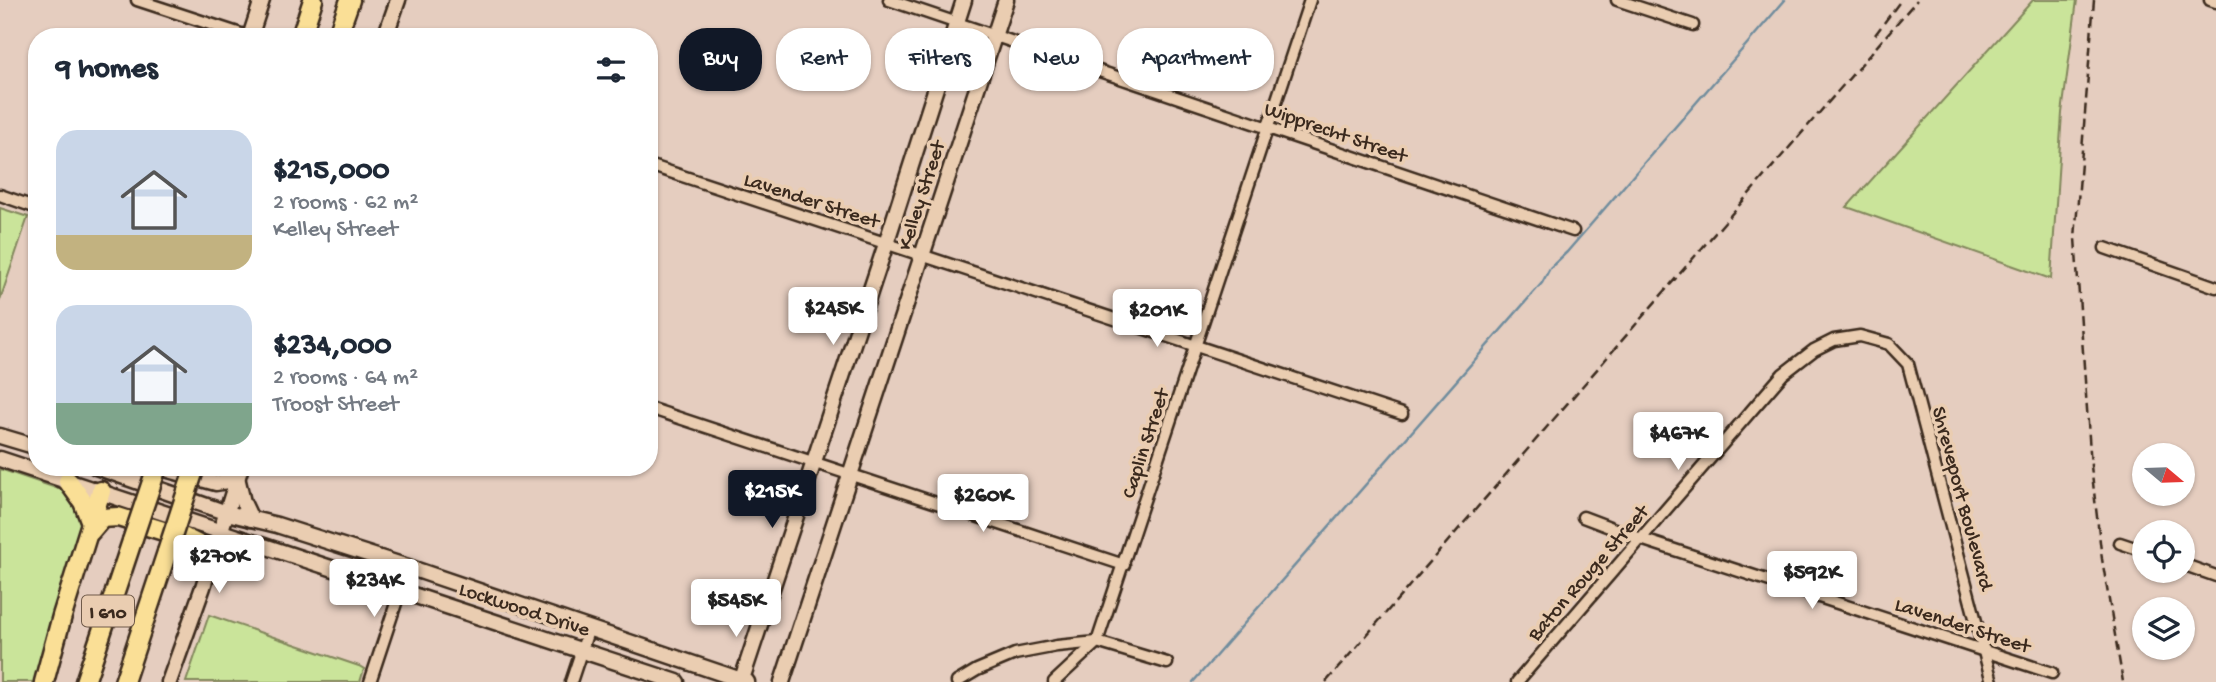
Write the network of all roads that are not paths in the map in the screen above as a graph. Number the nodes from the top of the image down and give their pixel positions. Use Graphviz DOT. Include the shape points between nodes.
graph roads {
  1 [pos="137,0"];
  2 [pos="262,0"];
  3 [pos="350,0"];
  4 [pos="398,0"];
  5 [pos="889,0"];
  6 [pos="964,0"];
  7 [pos="1006,0"];
  8 [pos="1310,0"];
  9 [pos="1617,0"];
  10 [pos="2210,0"];
  11 [pos="2216,2"];
  12 [pos="311,7"];
  13 [pos="957,23"];
  14 [pos="1693,24"];
  15 [pos="223,28"];
  16 [pos="253,28"];
  17 [pos="303,28"];
  18 [pos="340,28"];
  19 [pos="388,28"];
  20 [pos="972,28"];
  21 [pos="995,32"];
  22 [pos="995,35"];
  23 [pos="976,91"];
  24 [pos="1268,128"];
  25 [pos="658,168"];
  26 [pos="0,195"];
  27 [pos="28,205"];
  28 [pos="1573,231"];
  29 [pos="886,244"];
  30 [pos="2105,248"];
  31 [pos="922,256"];
  32 [pos="2216,287"];
  33 [pos="1875,340"];
  34 [pos="1195,346"];
  35 [pos="658,411"];
  36 [pos="1402,414"];
  37 [pos="0,436"];
  38 [pos="28,444"];
  39 [pos="0,459"];
  40 [pos="813,462"];
  41 [pos="28,468"];
  42 [pos="851,475"];
  43 [pos="53,476"];
  44 [pos="103,476"];
  45 [pos="124,476"];
  46 [pos="155,476"];
  47 [pos="191,476"];
  48 [pos="192,476"];
  49 [pos="234,476"];
  50 [pos="238,476"];
  51 [pos="240,476"];
  52 [pos="68,481"];
  53 [pos="101,491"];
  54 [pos="227,513"];
  55 [pos="1583,517"];
  56 [pos="251,519"];
  57 [pos="91,528"];
  58 [pos="220,533"];
  59 [pos="1641,539"];
  60 [pos="2120,542"];
  61 [pos="2132,546"];
  62 [pos="212,559"];
  63 [pos="1124,565"];
  64 [pos="408,567"];
  65 [pos="2195,569"];
  66 [pos="2216,576"];
  67 [pos="400,589"];
  68 [pos="589,628"];
  69 [pos="1097,642"];
  70 [pos="582,649"];
  71 [pos="1984,651"];
  72 [pos="1167,663"];
  73 [pos="2052,673"];
  74 [pos="743,681"];
  75 [pos="44,682"];
  76 [pos="85,682"];
  77 [pos="124,682"];
  78 [pos="169,682"];
  79 [pos="370,682"];
  80 [pos="571,682"];
  81 [pos="677,682"];
  82 [pos="782,682"];
  83 [pos="957,682"];
  84 [pos="1054,682"];
  85 [pos="1517,682"];
  86 [pos="1992,682"];
  1 -- 15 [label="street"];
  2 -- 16 [label="main road"];
  3 -- 18 [label="highway"];
  4 -- 19 [label="main road"];
  5 -- 13 [label="street, Wipprecht Street"];
  6 -- 13 [label="main road, Kelley Street"];
  7 -- 21 [label="main road, Kelley Street"];
  8 -- 24 [label="street, Caplin Street"];
  9 -- 14 [label="street"];
  10 -- 11 [label="street"];
  12 -- 17 [label="highway"];
  13 -- 20 [label="street, Wipprecht Street"];
  13 -- 29 [label="main road, Kelley Street"];
  22 -- 24 [label="street, Wipprecht Street"];
  23 -- 31 [label="main road, Kelley Street"];
  24 -- 28 [label="street, Wipprecht Street"];
  24 -- 34 [label="street, Caplin Street"];
  25 -- 29 [label="street, Lavender Street"];
  26 -- 27 [label="street"];
  29 -- 31 [label="street, Lavender Street"];
  29 -- 40 [label="main road, Kelley Street"];
  30 -- 32 [label="street"];
  31 -- 34 [label="street, Lavender Street"];
  31 -- 42 [label="main road, Kelley Street"];
  33 -- 59 [label="street, Baton Rouge Street" via="1860,336 1835,340 1783,374"];
  33 -- 71 [label="street, Shreveport Boulevard" via="1889,344 1908,365"];
  34 -- 36 [label="street, Lavender Street"];
  34 -- 63 [label="street, Caplin Street"];
  35 -- 40 [label="street"];
  37 -- 38 [label="main road"];
  39 -- 41 [label="main road, Lockwood Drive"];
  40 -- 42 [label="street"];
  40 -- 74 [label="main road, Kelley Street"];
  42 -- 63 [label="street"];
  42 -- 82 [label="main road, Kelley Street"];
  43 -- 52 [label="main road, Lockwood Drive"];
  44 -- 53 [label="main road"];
  45 -- 54 [label="main road, Lockwood Drive"];
  46 -- 76 [label="highway, I 610, bridge"];
  47 -- 49 [label="main road" via="216,483"];
  48 -- 77 [label="highway, I 610, bridge"];
  50 -- 54 [label="main road"];
  51 -- 56 [label="main road" via="239,492"];
  52 -- 53 [label="main road, Lockwood Drive"];
  52 -- 57 [label="highway" via="83,502"];
  53 -- 57 [label="highway"];
  53 -- 58 [label="main road, Lockwood Drive"];
  54 -- 56 [label="main road, Lockwood Drive"];
  54 -- 58 [label="main road"];
  55 -- 59 [label="street, Lavender Street"];
  56 -- 64 [label="main road, Lockwood Drive"];
  57 -- 62 [label="highway" via="102,518 118,517 191,540"];
  57 -- 75 [label="highway"];
  58 -- 62 [label="main road"];
  58 -- 67 [label="main road, Lockwood Drive"];
  59 -- 71 [label="street, Lavender Street"];
  59 -- 85 [label="street, Baton Rouge Street"];
  60 -- 61 [label="street"];
  62 -- 78 [label="main road"];
  63 -- 69 [label="street, Caplin Street"];
  64 -- 67 [label="street"];
  64 -- 68 [label="main road, Lockwood Drive"];
  65 -- 66 [label="street"];
  67 -- 70 [label="main road, Lockwood Drive"];
  67 -- 79 [label="street"];
  68 -- 70 [label="street"];
  68 -- 74 [label="main road, Lockwood Drive"];
  69 -- 72 [label="street"];
  69 -- 83 [label="street" via="1015,654"];
  69 -- 84 [label="street, Caplin Street"];
  70 -- 80 [label="street"];
  70 -- 81 [label="main road, Lockwood Drive"];
  71 -- 73 [label="street, Lavender Street"];
  71 -- 86 [label="street, Shreveport Boulevard"];
}
